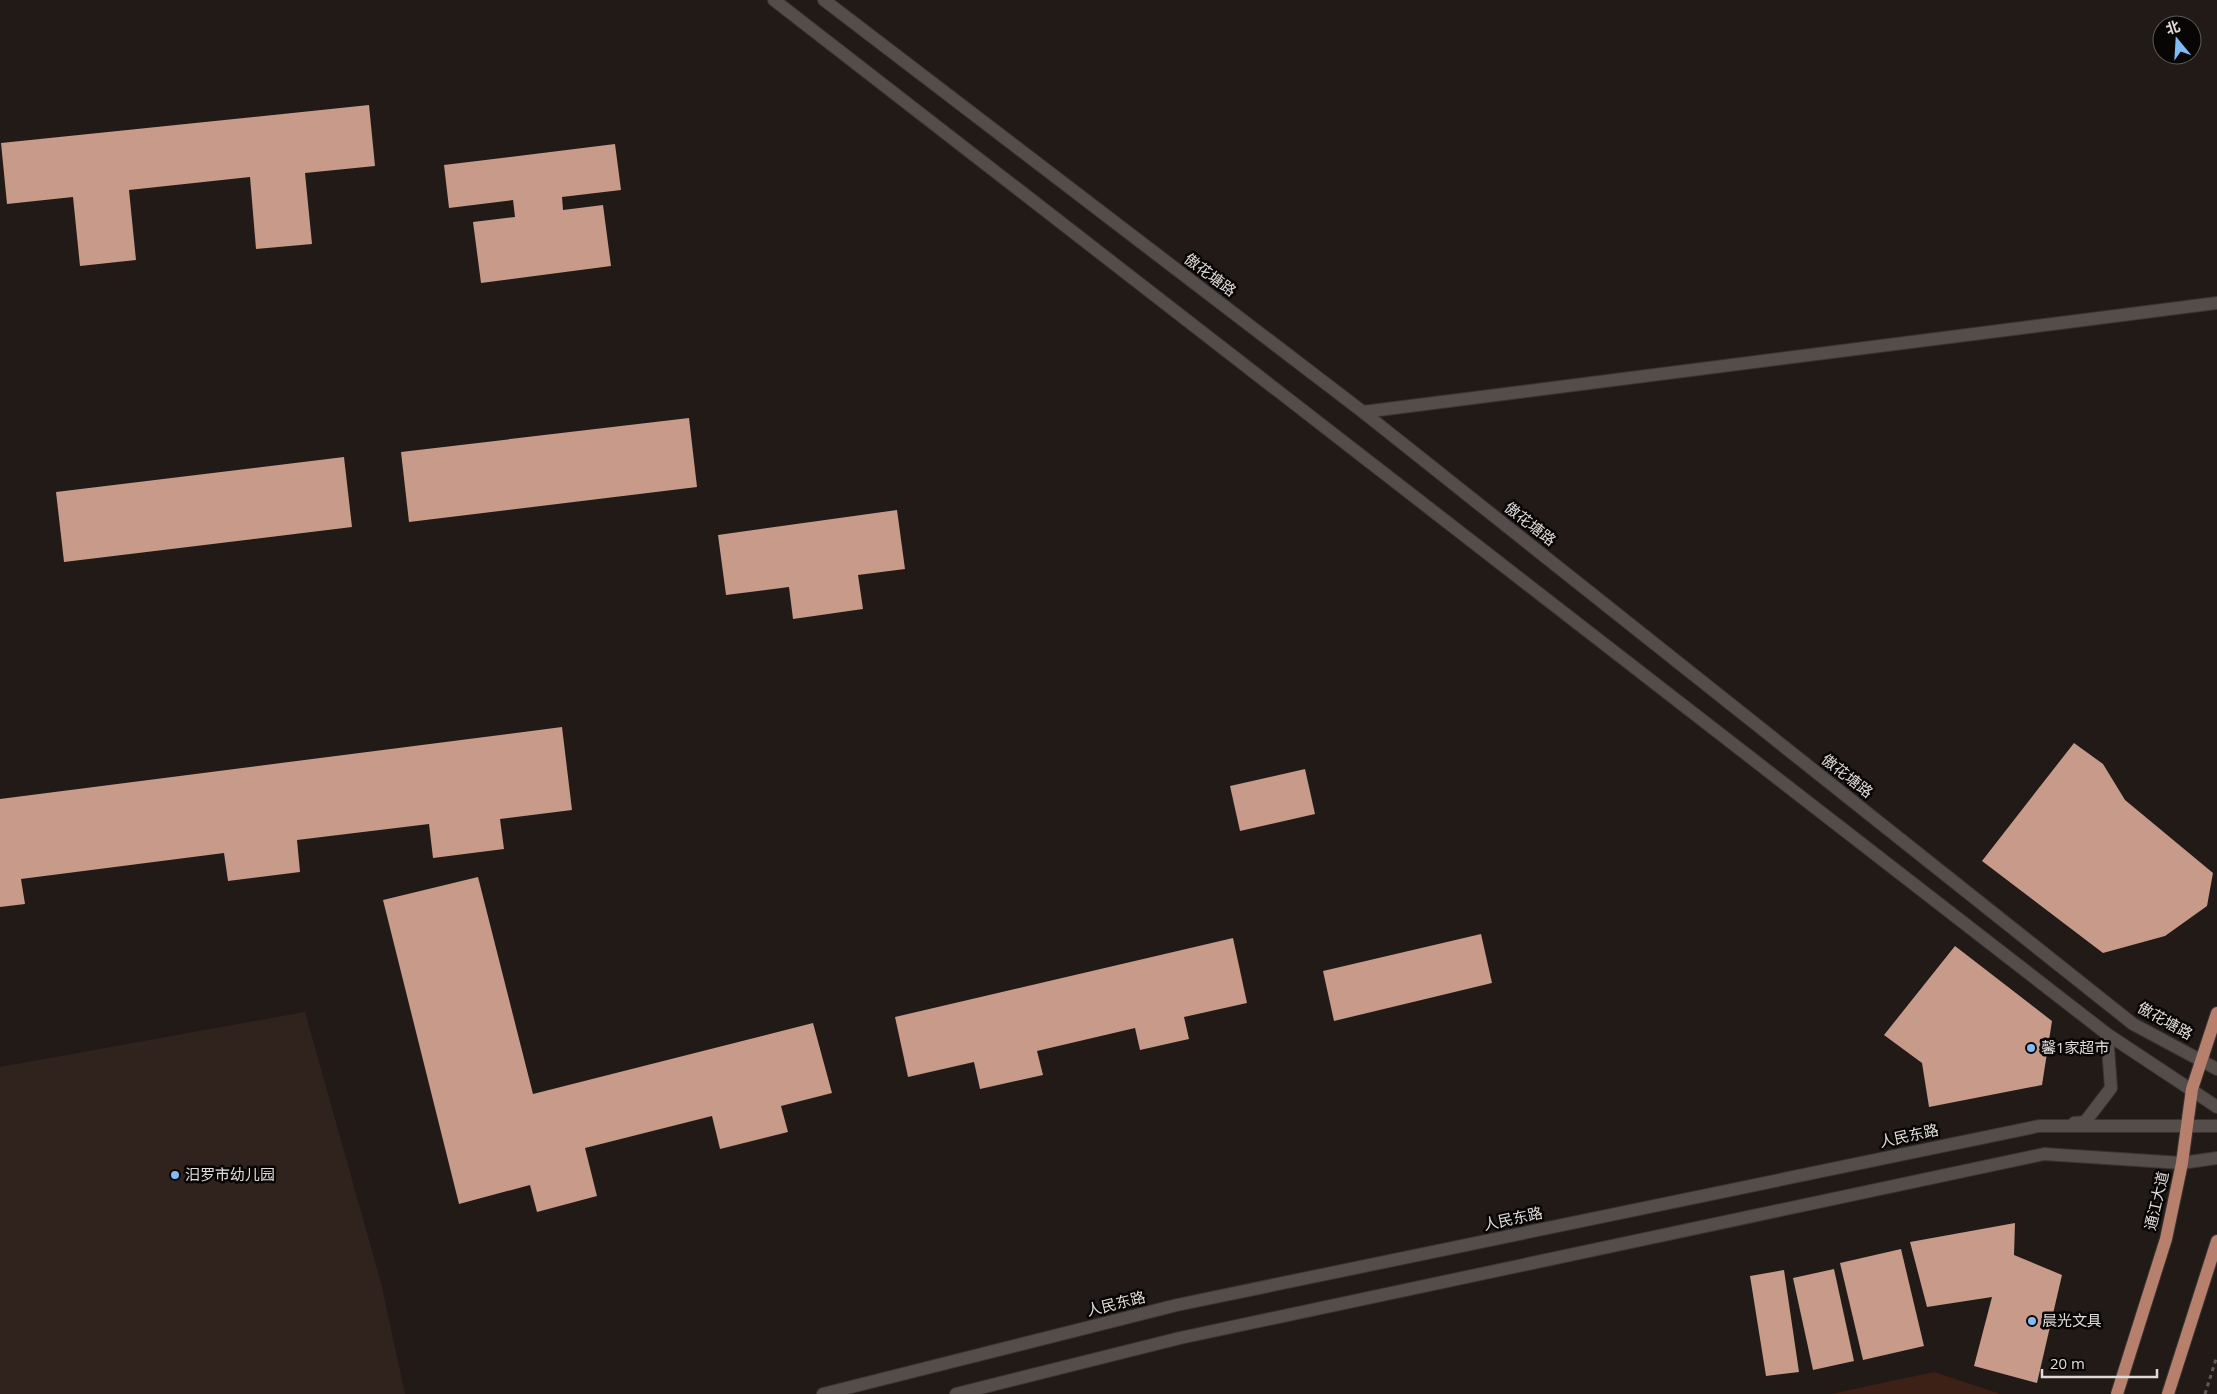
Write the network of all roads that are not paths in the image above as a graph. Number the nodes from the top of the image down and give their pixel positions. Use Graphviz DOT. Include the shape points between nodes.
graph roads {
  1 [pos="774,0"];
  2 [pos="824,0"];
  3 [pos="2217,304"];
  4 [pos="1363,412"];
  5 [pos="2217,1013"];
  6 [pos="2107,1034"];
  7 [pos="2201,1060"];
  8 [pos="2217,1069"];
  9 [pos="2192,1089"];
  10 [pos="2217,1107"];
  11 [pos="2039,1126"];
  12 [pos="2217,1126"];
  13 [pos="2187,1127"];
  14 [pos="2217,1158"];
  15 [pos="2182,1163"];
  16 [pos="2217,1241"];
  17 [pos="823,1394"];
  18 [pos="956,1394"];
  19 [pos="2117,1394"];
  20 [pos="2168,1394"];
  1 -- 6 [label="street"];
  2 -- 4 [label="street, 傲花塘路"];
  3 -- 4 [label="street"];
  4 -- 7 [label="street, 傲花塘路" via="2133,1024"];
  5 -- 7 [label="main road, 通江大道"];
  6 -- 9 [label="street"];
  6 -- 11 [label="street" via="2111,1088 2085,1122"];
  7 -- 8 [label="street, 傲花塘路"];
  7 -- 9 [label="main road, 通江大道"];
  9 -- 10 [label="street"];
  9 -- 13 [label="main road, 通江大道"];
  11 -- 13 [label="street, 人民东路"];
  11 -- 17 [label="street, 人民东路" via="1178,1305"];
  12 -- 13 [label="street, 人民东路"];
  13 -- 15 [label="main road, 通江大道"];
  14 -- 15 [label="street"];
  15 -- 18 [label="street" via="2044,1154 1190,1336"];
  15 -- 19 [label="main road, 通江大道" via="2166,1239"];
  16 -- 20 [label="main road"];
}
